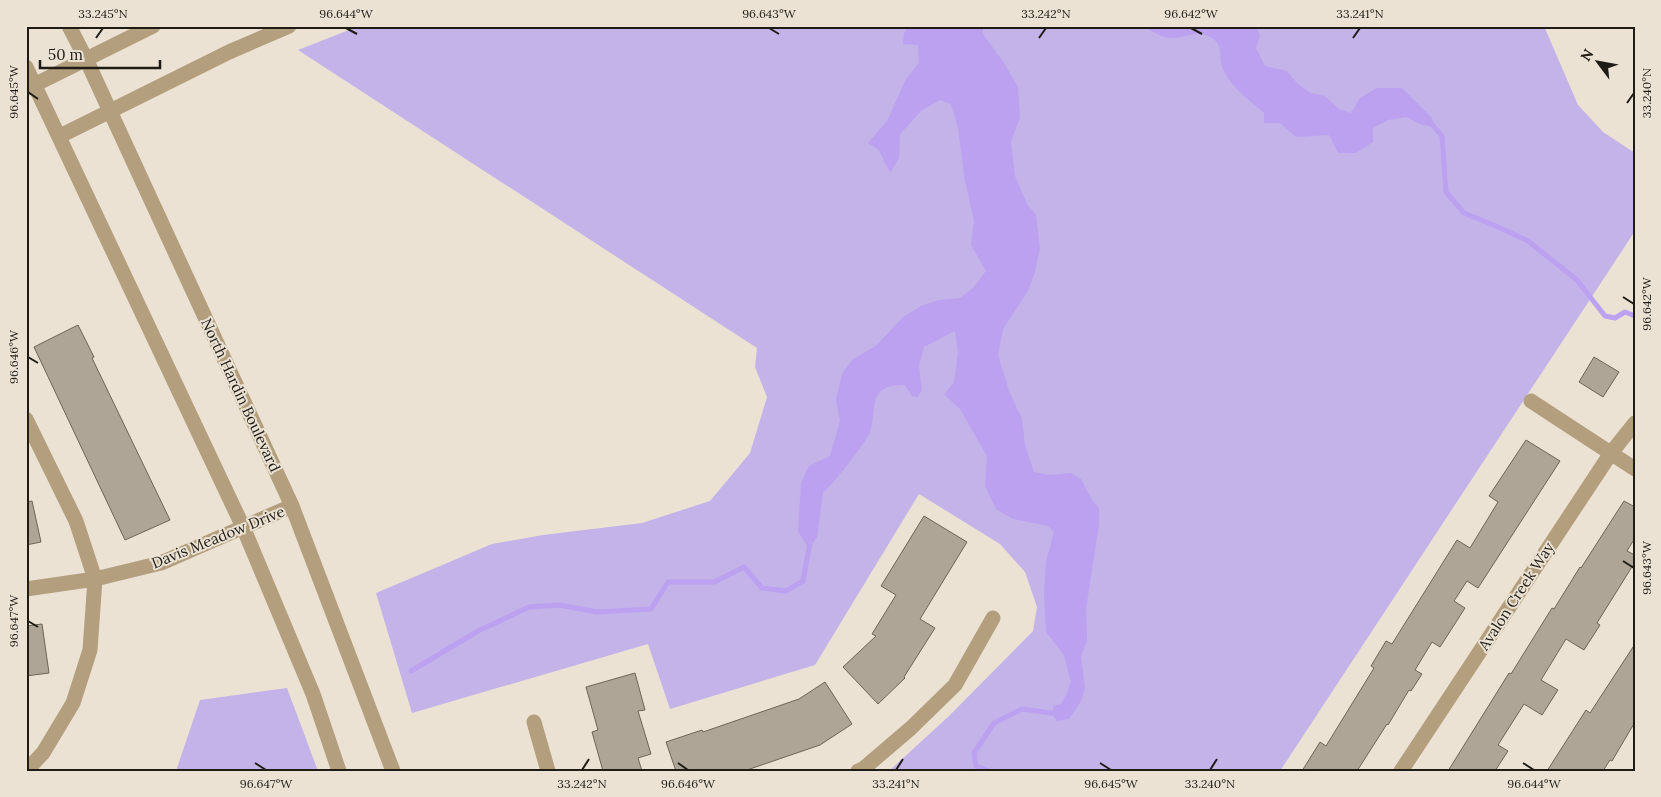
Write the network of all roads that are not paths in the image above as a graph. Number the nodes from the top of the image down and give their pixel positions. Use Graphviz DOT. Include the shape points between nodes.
graph roads {
  1 [pos="69,26"];
  2 [pos="153,26"];
  3 [pos="289,26"];
  4 [pos="86,59"];
  5 [pos="26,67"];
  6 [pos="31,86"];
  7 [pos="110,111"];
  8 [pos="60,136"];
  9 [pos="1531,400"];
  10 [pos="26,420"];
  11 [pos="1635,423"];
  12 [pos="1611,453"];
  13 [pos="1635,469"];
  14 [pos="292,506"];
  15 [pos="243,527"];
  16 [pos="95,579"];
  17 [pos="26,589"];
  18 [pos="994,618"];
  19 [pos="534,722"];
  20 [pos="26,771"];
  21 [pos="339,771"];
  22 [pos="393,771"];
  23 [pos="548,771"];
  24 [pos="858,771"];
  25 [pos="1401,771"];
  1 -- 4 [label="street, North Hardin Boulevard"];
  2 -- 4 [label="street"];
  3 -- 7 [label="street" via="228,52"];
  4 -- 6 [label="street"];
  4 -- 7 [label="street, North Hardin Boulevard"];
  5 -- 6 [label="street"];
  6 -- 8 [label="street"];
  7 -- 8 [label="street"];
  7 -- 14 [label="street, North Hardin Boulevard"];
  8 -- 15 [label="street"];
  9 -- 12 [label="street"];
  10 -- 16 [label="street" via="76,521"];
  11 -- 12 [label="street, Avalon Creek Way"];
  12 -- 13 [label="street"];
  12 -- 25 [label="street, Avalon Creek Way"];
  14 -- 15 [label="street, Davis Meadow Drive"];
  14 -- 22 [label="street, North Hardin Boulevard"];
  15 -- 16 [label="street, Davis Meadow Drive" via="161,563"];
  15 -- 21 [label="street" via="313,694"];
  16 -- 17 [label="street, Davis Meadow Drive"];
  16 -- 20 [label="street" via="90,650 73,703 43,753"];
  18 -- 24 [label="street" via="955,685 911,728"];
  19 -- 23 [label="street"];
}
